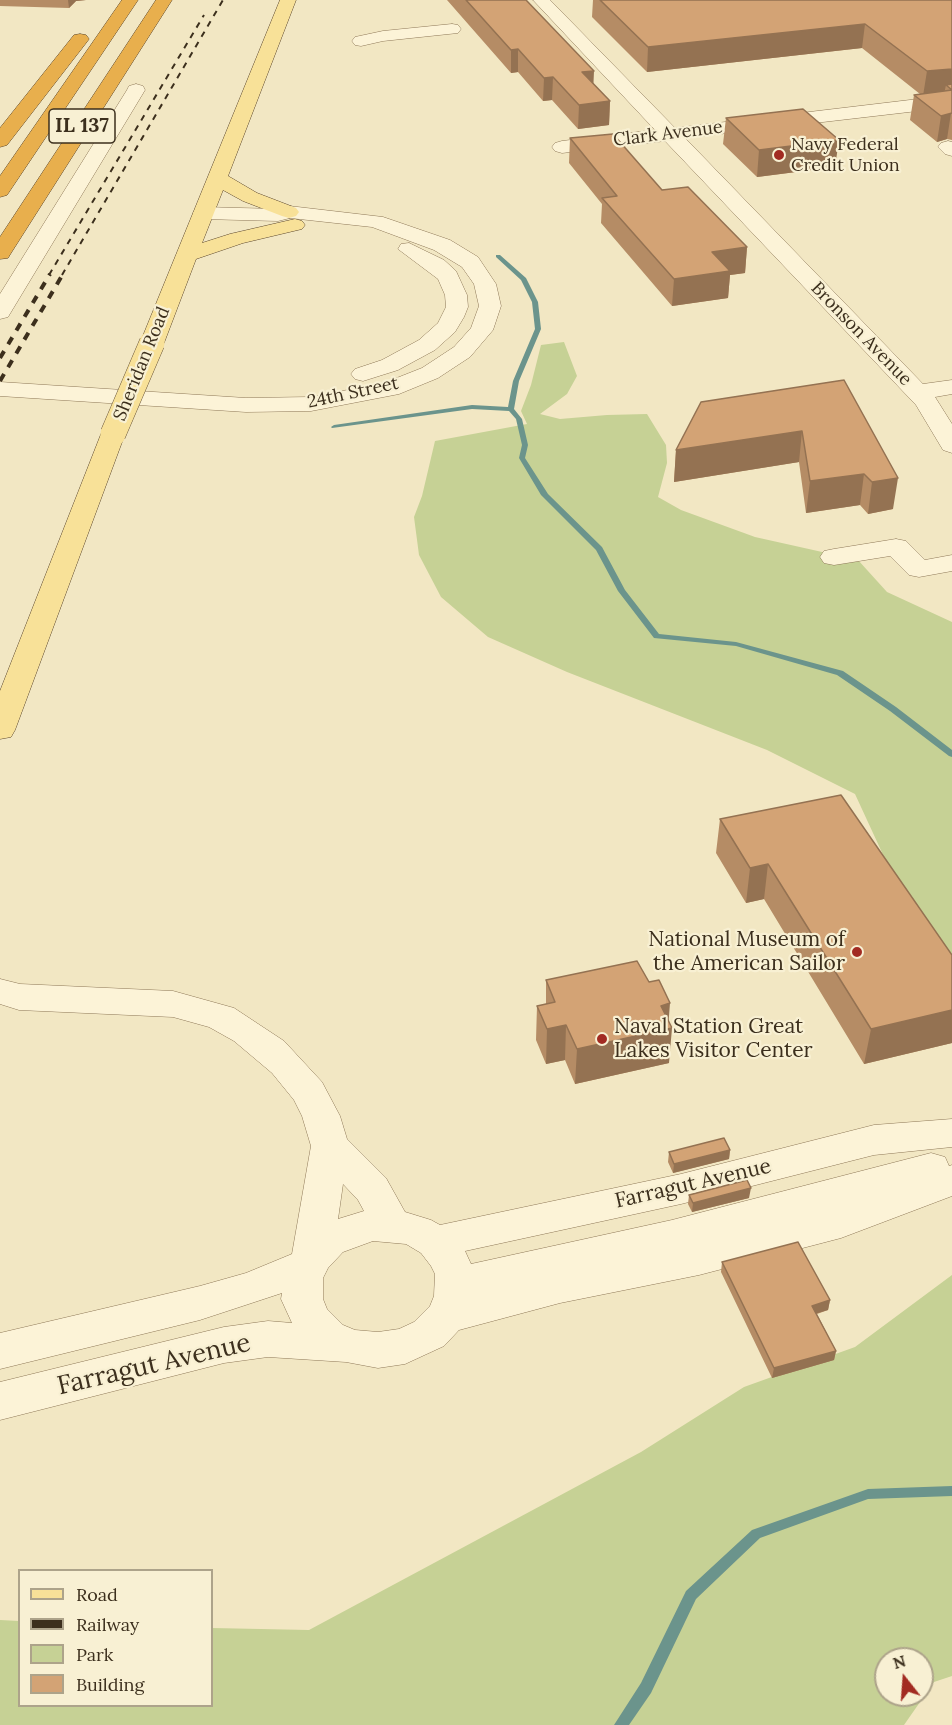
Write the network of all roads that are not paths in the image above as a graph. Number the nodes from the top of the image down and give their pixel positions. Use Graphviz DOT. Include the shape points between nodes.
graph roads {
  1 [pos="129,0"];
  2 [pos="165,0"];
  3 [pos="288,0"];
  4 [pos="541,0"];
  5 [pos="452,29"];
  6 [pos="361,41"];
  7 [pos="136,90"];
  8 [pos="952,101"];
  9 [pos="670,134"];
  10 [pos="0,141"];
  11 [pos="562,147"];
  12 [pos="216,178"];
  13 [pos="0,191"];
  14 [pos="202,217"];
  15 [pos="292,219"];
  16 [pos="0,253"];
  17 [pos="187,255"];
  18 [pos="0,312"];
  19 [pos="0,368"];
  20 [pos="952,387"];
  21 [pos="0,389"];
  22 [pos="918,392"];
  23 [pos="952,445"];
  24 [pos="834,558"];
  25 [pos="952,563"];
  26 [pos="0,730"];
  27 [pos="6,997"];
  28 [pos="952,1133"];
  29 [pos="330,1146"];
  30 [pos="952,1161"];
  31 [pos="952,1180"];
  32 [pos="392,1226"];
  33 [pos="435,1242"];
  34 [pos="311,1261"];
  35 [pos="451,1300"];
  36 [pos="346,1345"];
  37 [pos="0,1351"];
  38 [pos="0,1401"];
  1 -- 10 [label="highway" via="103,12"];
  1 -- 13 [label="highway, IL 137"];
  2 -- 16 [label="highway, IL 137"];
  3 -- 12 [label="main road, Sheridan Road"];
  4 -- 9 [label="street, Bronson Avenue"];
  5 -- 6 [label="street"];
  7 -- 18 [label="street"];
  8 -- 9 [label="street, Clark Avenue"];
  9 -- 11 [label="street, Clark Avenue"];
  9 -- 22 [label="street, Bronson Avenue"];
  12 -- 14 [label="main road, Sheridan Road"];
  12 -- 15 [label="main road"];
  14 -- 15 [label="street, 24th Street"];
  14 -- 17 [label="main road, Sheridan Road"];
  15 -- 17 [label="main road"];
  15 -- 19 [label="street, 24th Street" via="389,240 436,264 448,276 456,295 457,307 447,327 427,345 390,365 318,383 250,386"];
  15 -- 21 [label="street, 24th Street" via="375,221 442,245 470,262 485,284 490,306 482,330 462,352 430,373 390,389 311,404 246,405"];
  17 -- 26 [label="main road, Sheridan Road, bridge" via="113,434"];
  20 -- 22 [label="street, Bronson Avenue"];
  22 -- 23 [label="street"];
  24 -- 25 [label="street" via="888,537 919,569"];
  27 -- 29 [label="street" via="173,1004 222,1017 271,1050 297,1077 321,1116"];
  28 -- 33 [label="street, Farragut Avenue" via="874,1140 681,1189"];
  29 -- 32 [label="street" via="372,1189"];
  29 -- 34 [label="street"];
  30 -- 35 [label="street, Farragut Avenue"];
  31 -- 35 [label="street" via="831,1225 699,1259 560,1286"];
  32 -- 33 [label="street" via="417,1231"];
  32 -- 34 [label="street" via="352,1230 329,1241"];
  33 -- 35 [label="street" via="448,1257 455,1274"];
  34 -- 36 [label="street" via="303,1278 302,1299 311,1320 328,1337"];
  34 -- 37 [label="street" via="254,1287 200,1303"];
  35 -- 36 [label="street" via="429,1334 405,1346 378,1350"];
  36 -- 38 [label="street, Farragut Avenue" via="267,1339 224,1345"];
}
